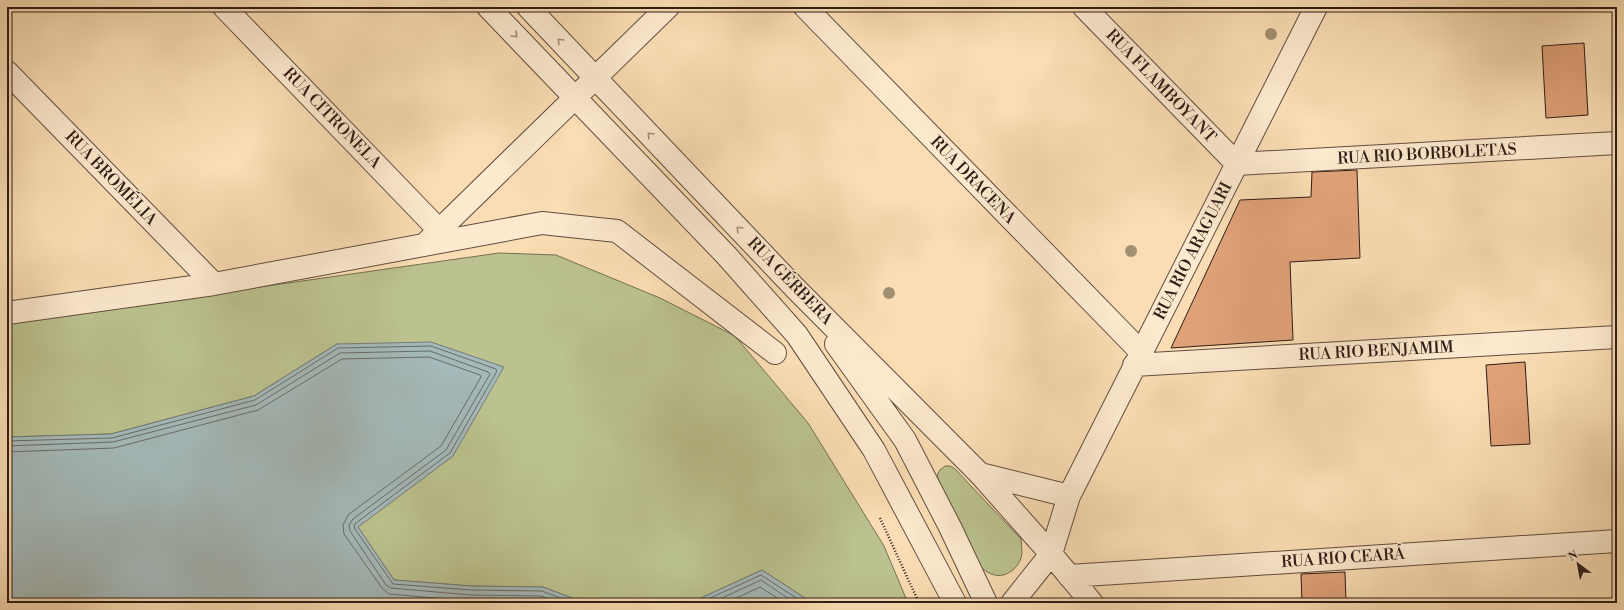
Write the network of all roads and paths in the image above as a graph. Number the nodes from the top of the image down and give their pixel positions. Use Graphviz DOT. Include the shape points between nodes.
graph roads {
  1 [pos="224,7"];
  2 [pos="488,7"];
  3 [pos="528,7"];
  4 [pos="668,7"];
  5 [pos="805,7"];
  6 [pos="1084,7"];
  7 [pos="1316,7"];
  8 [pos="7,72"];
  9 [pos="596,78"];
  10 [pos="575,98"];
  11 [pos="1617,143"];
  12 [pos="1237,164"];
  13 [pos="431,237"];
  14 [pos="214,284"];
  15 [pos="795,288"];
  16 [pos="7,313"];
  17 [pos="1617,337"];
  18 [pos="775,353"];
  19 [pos="1138,359"];
  20 [pos="980,474"];
  21 [pos="1069,496"];
  22 [pos="880,517"];
  23 [pos="1617,541"];
  24 [pos="1051,554"];
  25 [pos="1069,576"];
  26 [pos="919,603"];
  27 [pos="954,603"];
  28 [pos="986,603"];
  29 [pos="1012,603"];
  30 [pos="1092,603"];
  1 -- 13 [label="street, RUA CITRONELA"];
  2 -- 10 [label="street, one-way"];
  9 -- 3 [label="street, RUA GÉRBERA, one-way"];
  4 -- 9 [label="street"];
  5 -- 19 [label="street, RUA DRACENA"];
  6 -- 12 [label="street, RUA FLAMBOYANT"];
  7 -- 12 [label="street, RUA RIO ARAGUARI"];
  8 -- 14 [label="street, RUA BROMÉLIA"];
  9 -- 10 [label="street"];
  15 -- 9 [label="street, RUA GÉRBERA, one-way"];
  10 -- 13 [label="street"];
  10 -- 27 [label="street" via="726,255 797,335 874,450"];
  11 -- 12 [label="street, RUA RIO BORBOLETAS"];
  12 -- 19 [label="street, RUA RIO ARAGUARI"];
  13 -- 14 [label="street"];
  13 -- 18 [label="street" via="542,222 617,231"];
  14 -- 16 [label="street"];
  15 -- 20 [label="street, RUA GÉRBERA"];
  15 -- 28 [label="street" via="905,440"];
  17 -- 19 [label="street, RUA RIO BENJAMIM"];
  19 -- 21 [label="street, RUA RIO ARAGUARI"];
  20 -- 21 [label="street"];
  20 -- 24 [label="street, RUA GÉRBERA"];
  21 -- 24 [label="street, RUA RIO ARAGUARI"];
  22 -- 26 [label="path"];
  23 -- 25 [label="street, RUA RIO CEARÁ"];
  24 -- 25 [label="street, RUA GÉRBERA"];
  24 -- 29 [label="street"];
  25 -- 30 [label="street, RUA GÉRBERA"];
}
